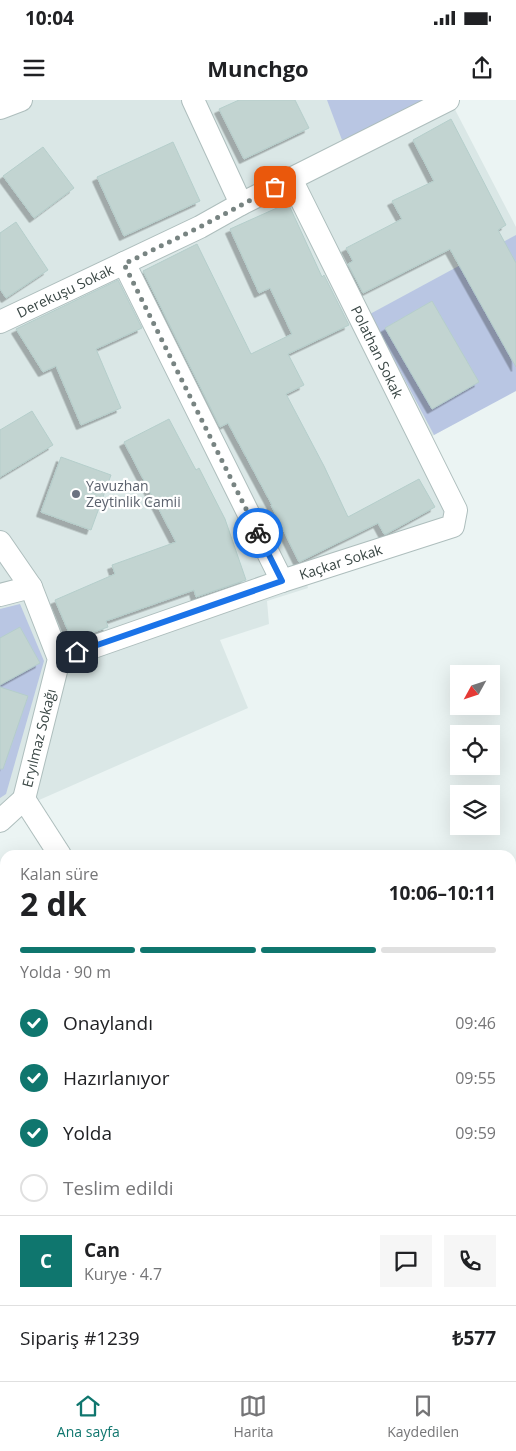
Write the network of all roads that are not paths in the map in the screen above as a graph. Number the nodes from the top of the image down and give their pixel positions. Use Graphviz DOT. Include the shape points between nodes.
graph roads {
  1 [pos="21,100"];
  2 [pos="193,100"];
  3 [pos="448,100"];
  4 [pos="0,108"];
  5 [pos="292,179"];
  6 [pos="242,204"];
  7 [pos="124,264"];
  8 [pos="0,322"];
  9 [pos="453,526"];
  10 [pos="0,542"];
  11 [pos="282,581"];
  12 [pos="31,587"];
  13 [pos="0,595"];
  14 [pos="59,658"];
  15 [pos="24,800"];
  16 [pos="0,821"];
  17 [pos="57,850"];
  1 -- 4 [label="street"];
  2 -- 6 [label="street"];
  3 -- 5 [label="street, Derekuşu Sokak"];
  5 -- 6 [label="street, Derekuşu Sokak"];
  5 -- 9 [label="street, Polathan Sokak" via="456,510"];
  6 -- 7 [label="street, Derekuşu Sokak"];
  7 -- 8 [label="street, Derekuşu Sokak"];
  7 -- 11 [label="street"];
  9 -- 11 [label="street, Kaçkar Sokak"];
  10 -- 12 [label="street"];
  11 -- 14 [label="street, Kaçkar Sokak"];
  12 -- 13 [label="street"];
  12 -- 14 [label="street"];
  14 -- 15 [label="street, Eryılmaz Sokağı"];
  15 -- 16 [label="street"];
  15 -- 17 [label="street"];
}
